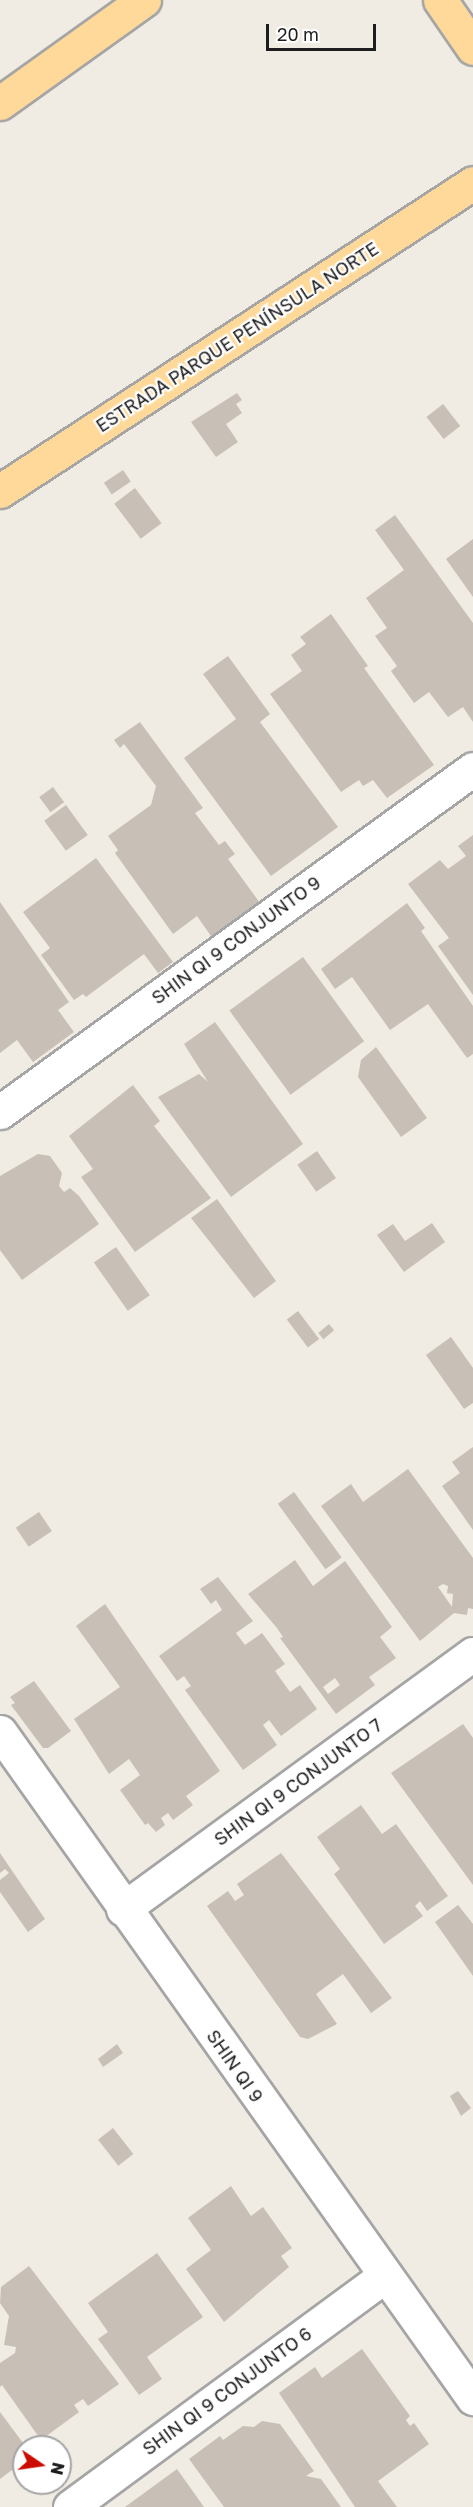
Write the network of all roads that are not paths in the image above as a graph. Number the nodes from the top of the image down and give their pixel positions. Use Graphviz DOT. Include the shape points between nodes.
graph roads {
  1 [pos="144,0"];
  2 [pos="440,0"];
  3 [pos="473,48"];
  4 [pos="1,102"];
  5 [pos="473,183"];
  6 [pos="0,491"];
  7 [pos="473,769"];
  8 [pos="0,1112"];
  9 [pos="473,1654"];
  10 [pos="0,1732"];
  11 [pos="123,1909"];
  12 [pos="385,2276"];
  13 [pos="473,2398"];
  14 [pos="70,2507"];
  1 -- 4 [label="main road"];
  2 -- 3 [label="main road"];
  5 -- 6 [label="main road, ESTRADA PARQUE PENÍNSULA NORTE"];
  7 -- 8 [label="street, SHIN QI 9 CONJUNTO 9"];
  9 -- 11 [label="street, SHIN QI 9 CONJUNTO 7"];
  10 -- 11 [label="street, SHIN QI 9"];
  11 -- 12 [label="street, SHIN QI 9"];
  12 -- 13 [label="street, SHIN QI 9"];
  12 -- 14 [label="street, SHIN QI 9 CONJUNTO 6"];
}
